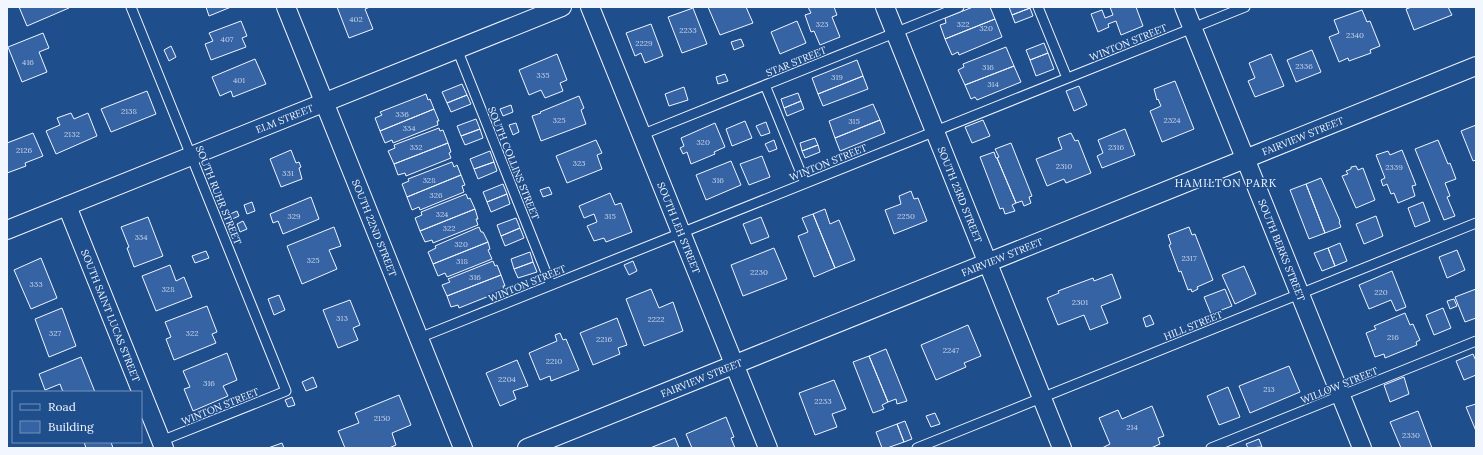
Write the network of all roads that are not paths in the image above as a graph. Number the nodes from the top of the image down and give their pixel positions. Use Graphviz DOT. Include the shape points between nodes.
graph roads {
  1 [pos="131,7"];
  2 [pos="286,7"];
  3 [pos="562,7"];
  4 [pos="590,7"];
  5 [pos="885,7"];
  6 [pos="959,7"];
  7 [pos="1038,7"];
  8 [pos="1184,7"];
  9 [pos="1245,7"];
  10 [pos="1193,28"];
  11 [pos="895,33"];
  12 [pos="457,50"];
  13 [pos="1476,66"];
  14 [pos="1067,78"];
  15 [pos="765,85"];
  16 [pos="324,103"];
  17 [pos="935,131"];
  18 [pos="641,134"];
  19 [pos="192,156"];
  20 [pos="1245,159"];
  21 [pos="804,183"];
  22 [pos="67,206"];
  23 [pos="1476,224"];
  24 [pos="7,230"];
  25 [pos="681,233"];
  26 [pos="988,262"];
  27 [pos="551,285"];
  28 [pos="1300,294"];
  29 [pos="419,338"];
  30 [pos="1476,341"];
  31 [pos="734,364"];
  32 [pos="141,391"];
  33 [pos="286,391"];
  34 [pos="142,393"];
  35 [pos="1341,396"];
  36 [pos="1042,398"];
  37 [pos="163,445"];
  38 [pos="463,448"];
  39 [pos="527,448"];
  40 [pos="768,448"];
  41 [pos="917,448"];
  42 [pos="1062,448"];
  43 [pos="1211,448"];
  44 [pos="1362,448"];
  1 -- 19 [label="lane, SOUTH RUHR STREET"];
  2 -- 16 [label="street, SOUTH 22ND STREET"];
  3 -- 12 [label="street, ELM STREET"];
  4 -- 18 [label="street, SOUTH LEH STREET"];
  5 -- 11 [label="street, SOUTH 23RD STREET"];
  6 -- 11 [label="lane, STAR STREET"];
  7 -- 14 [label="lane"];
  8 -- 10 [label="street, SOUTH BERKS STREET"];
  9 -- 10 [label="lane, WINTON STREET"];
  10 -- 14 [label="lane, WINTON STREET"];
  10 -- 20 [label="street, SOUTH BERKS STREET"];
  11 -- 15 [label="lane, STAR STREET"];
  11 -- 17 [label="street, SOUTH 23RD STREET"];
  12 -- 16 [label="street, ELM STREET"];
  12 -- 27 [label="lane, SOUTH COLLINS STREET"];
  13 -- 20 [label="street, FAIRVIEW STREET"];
  14 -- 17 [label="lane, WINTON STREET"];
  15 -- 18 [label="lane, STAR STREET"];
  15 -- 21 [label="lane"];
  16 -- 19 [label="street, ELM STREET"];
  16 -- 29 [label="street, SOUTH 22ND STREET"];
  17 -- 21 [label="lane, WINTON STREET"];
  17 -- 26 [label="street, SOUTH 23RD STREET"];
  18 -- 25 [label="street, SOUTH LEH STREET"];
  19 -- 22 [label="street, ELM STREET"];
  19 -- 33 [label="lane, SOUTH RUHR STREET"];
  20 -- 26 [label="street, FAIRVIEW STREET"];
  20 -- 28 [label="street, SOUTH BERKS STREET"];
  21 -- 25 [label="lane, WINTON STREET"];
  22 -- 24 [label="street, ELM STREET"];
  22 -- 32 [label="street, SOUTH SAINT LUCAS STREET"];
  23 -- 28 [label="lane, HILL STREET"];
  25 -- 27 [label="lane, WINTON STREET"];
  25 -- 31 [label="street, SOUTH LEH STREET"];
  26 -- 31 [label="street, FAIRVIEW STREET"];
  26 -- 36 [label="street, SOUTH 23RD STREET"];
  27 -- 29 [label="lane, WINTON STREET"];
  28 -- 35 [label="street, SOUTH BERKS STREET"];
  28 -- 36 [label="lane, HILL STREET"];
  29 -- 38 [label="street, SOUTH 22ND STREET"];
  30 -- 35 [label="lane, WILLOW STREET"];
  31 -- 39 [label="street, FAIRVIEW STREET"];
  31 -- 40 [label="street, SOUTH LEH STREET"];
  33 -- 37 [label="lane, WINTON STREET"];
  34 -- 37 [label="street, SOUTH SAINT LUCAS STREET"];
  35 -- 43 [label="lane, WILLOW STREET"];
  35 -- 44 [label="street, SOUTH BERKS STREET"];
  36 -- 41 [label="lane, HILL STREET"];
  36 -- 42 [label="street, SOUTH 23RD STREET"];
}
